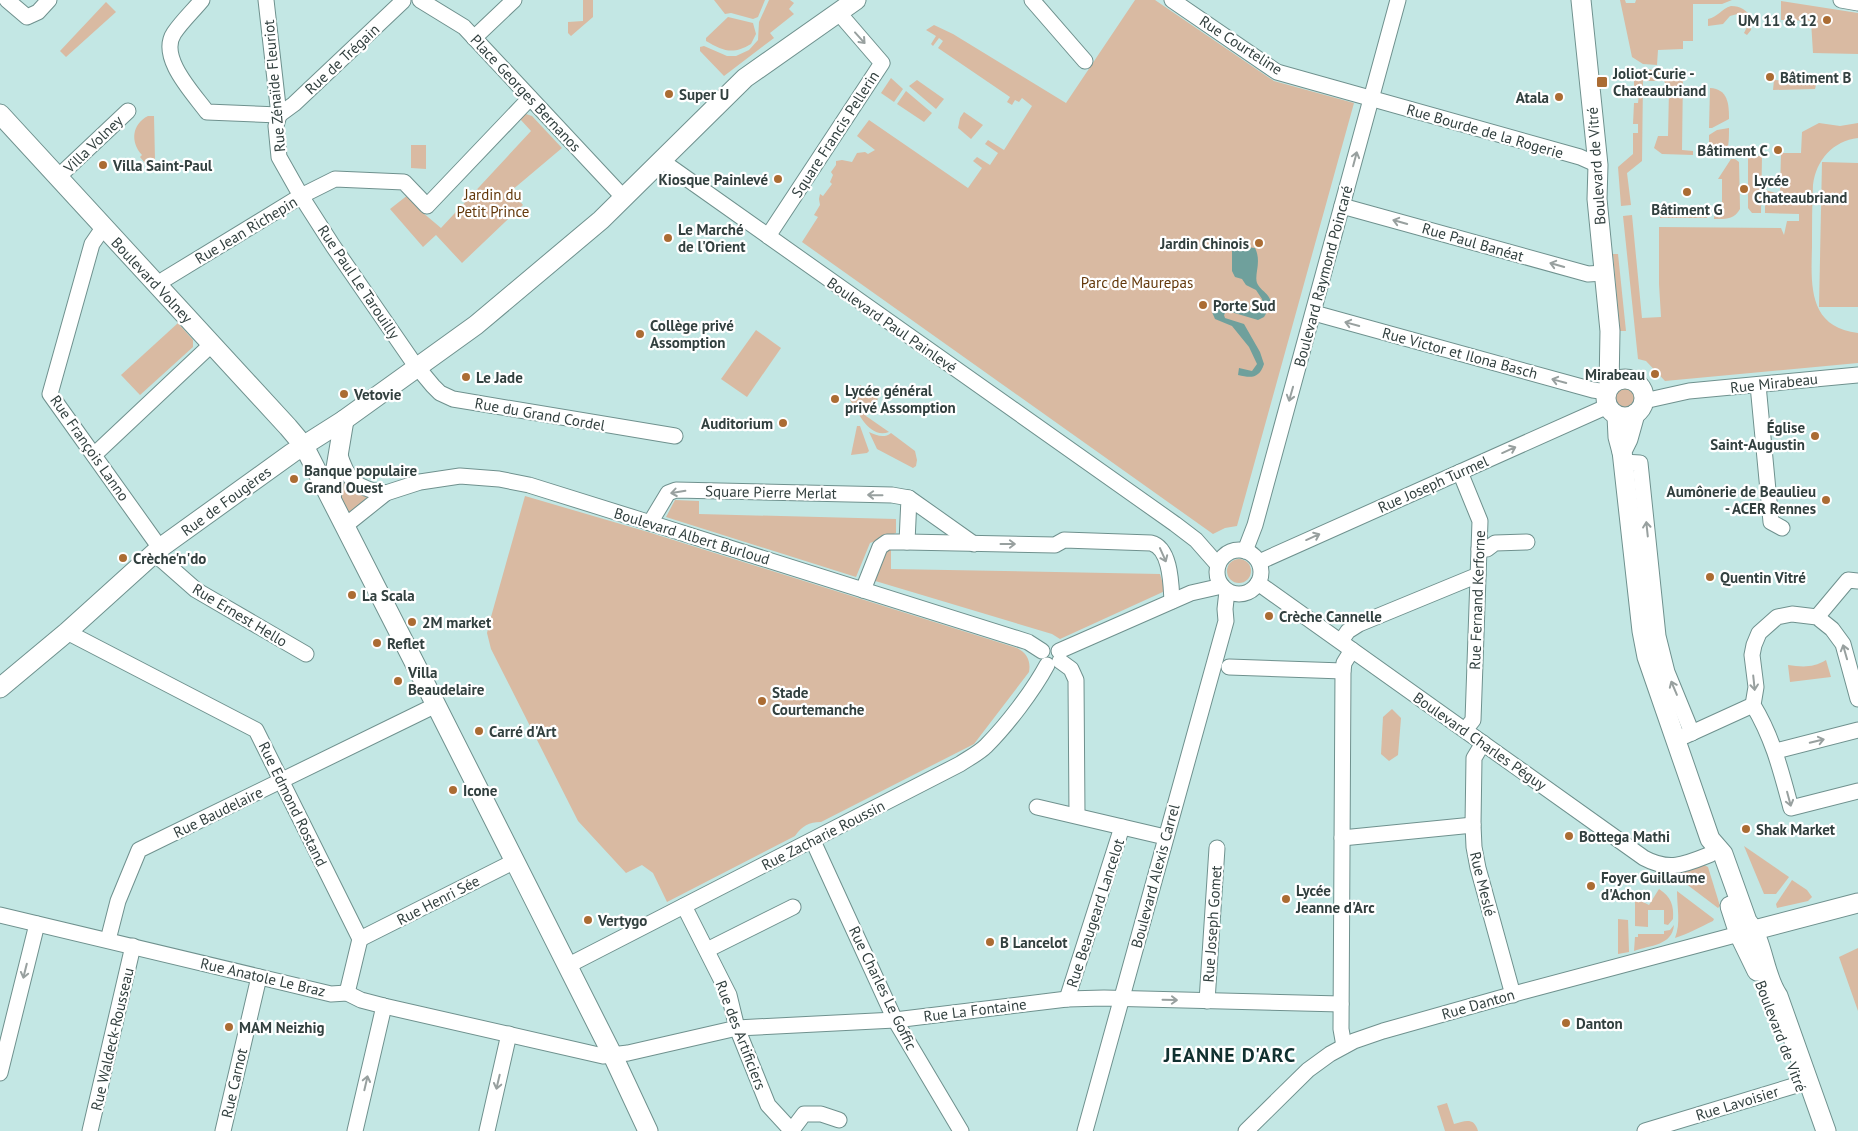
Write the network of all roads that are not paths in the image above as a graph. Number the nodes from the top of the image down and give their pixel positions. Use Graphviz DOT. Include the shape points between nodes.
graph roads {
  1 [pos="7,0"];
  2 [pos="49,0"];
  3 [pos="202,0"];
  4 [pos="266,0"];
  5 [pos="403,0"];
  6 [pos="416,0"];
  7 [pos="420,0"];
  8 [pos="514,0"];
  9 [pos="856,0"];
  10 [pos="1032,0"];
  11 [pos="1172,0"];
  12 [pos="1398,0"];
  13 [pos="1582,0"];
  14 [pos="1841,0"];
  15 [pos="1858,3"];
  16 [pos="838,12"];
  17 [pos="474,38"];
  18 [pos="1085,62"];
  19 [pos="530,98"];
  20 [pos="1371,99"];
  21 [pos="128,111"];
  22 [pos="0,114"];
  23 [pos="279,115"];
  24 [pos="662,161"];
  25 [pos="1598,165"];
  26 [pos="58,177"];
  27 [pos="301,196"];
  28 [pos="624,198"];
  29 [pos="1342,206"];
  30 [pos="104,228"];
  31 [pos="768,236"];
  32 [pos="1604,273"];
  33 [pos="159,286"];
  34 [pos="1314,314"];
  35 [pos="1610,331"];
  36 [pos="212,344"];
  37 [pos="418,367"];
  38 [pos="1858,375"];
  39 [pos="1758,385"];
  40 [pos="1623,401"];
  41 [pos="344,420"];
  42 [pos="675,436"];
  43 [pos="304,446"];
  44 [pos="338,452"];
  45 [pos="94,455"];
  46 [pos="1622,456"];
  47 [pos="1460,472"];
  48 [pos="386,493"];
  49 [pos="331,498"];
  50 [pos="909,498"];
  51 [pos="650,523"];
  52 [pos="346,525"];
  53 [pos="1782,528"];
  54 [pos="907,542"];
  55 [pos="1527,542"];
  56 [pos="974,544"];
  57 [pos="1479,548"];
  58 [pos="157,551"];
  59 [pos="1245,551"];
  60 [pos="1259,562"];
  61 [pos="1222,574"];
  62 [pos="1478,575"];
  63 [pos="1858,581"];
  64 [pos="1258,583"];
  65 [pos="863,590"];
  66 [pos="1242,594"];
  67 [pos="1172,601"];
  68 [pos="1817,617"];
  69 [pos="1226,621"];
  70 [pos="67,632"];
  71 [pos="1346,646"];
  72 [pos="306,654"];
  73 [pos="1055,659"];
  74 [pos="1229,667"];
  75 [pos="1343,671"];
  76 [pos="2,684"];
  77 [pos="1858,699"];
  78 [pos="436,705"];
  79 [pos="1753,705"];
  80 [pos="1465,730"];
  81 [pos="1858,730"];
  82 [pos="1692,733"];
  83 [pos="1674,740"];
  84 [pos="1483,743"];
  85 [pos="1776,752"];
  86 [pos="282,781"];
  87 [pos="1858,791"];
  88 [pos="1037,807"];
  89 [pos="1077,815"];
  90 [pos="1473,825"];
  91 [pos="1122,827"];
  92 [pos="1165,836"];
  93 [pos="1342,838"];
  94 [pos="813,841"];
  95 [pos="1710,846"];
  96 [pos="1218,848"];
  97 [pos="513,858"];
  98 [pos="1858,903"];
  99 [pos="684,906"];
  100 [pos="793,907"];
  101 [pos="0,915"];
  102 [pos="1858,916"];
  103 [pos="37,924"];
  104 [pos="1748,937"];
  105 [pos="360,939"];
  106 [pos="108,940"];
  107 [pos="133,946"];
  108 [pos="706,950"];
  109 [pos="568,966"];
  110 [pos="259,977"];
  111 [pos="347,993"];
  112 [pos="1513,995"];
  113 [pos="1121,998"];
  114 [pos="1068,999"];
  115 [pos="1207,1001"];
  116 [pos="1341,1004"];
  117 [pos="384,1006"];
  118 [pos="895,1020"];
  119 [pos="737,1028"];
  120 [pos="509,1034"];
  121 [pos="1344,1046"];
  122 [pos="612,1056"];
  123 [pos="0,1073"];
  124 [pos="1800,1084"];
  125 [pos="839,1120"];
  126 [pos="90,1131"];
  127 [pos="223,1131"];
  128 [pos="355,1131"];
  129 [pos="486,1131"];
  130 [pos="648,1131"];
  131 [pos="792,1131"];
  132 [pos="961,1131"];
  133 [pos="1084,1131"];
  134 [pos="1246,1131"];
  135 [pos="1645,1131"];
  136 [pos="1817,1131"];
  137 [pos="1826,1131"];
  1 -- 2 [label="street" via="27,17 38,12"];
  3 -- 23 [label="street" via="173,34 169,49 177,72 207,112"];
  4 -- 23 [label="street, Rue Zénaïde Fleuriot"];
  5 -- 6 [label="street" via="410,3"];
  5 -- 23 [label="street, Rue de Trégain"];
  7 -- 17 [label="street, Place Georges Bernanos" via="452,18"];
  8 -- 17 [label="street"];
  9 -- 16 [label="main road, Rue de Fougères"];
  10 -- 18 [label="street"];
  11 -- 20 [label="street, Rue Courteline" via="1277,72"];
  12 -- 20 [label="street, Boulevard Raymond Poincaré"];
  13 -- 25 [label="main road, Boulevard de Vitré"];
  14 -- 15 [label="street"];
  16 -- 24 [label="main road, Rue de Fougères" via="746,78"];
  16 -- 31 [label="street, Square Francis Pellerin, one-way" via="882,63"];
  17 -- 19 [label="street, Place Georges Bernanos"];
  19 -- 27 [label="street, Rue Jean Richepin" via="426,206 404,182 335,179"];
  19 -- 28 [label="street, Place Georges Bernanos"];
  20 -- 25 [label="street, Rue Bourde de la Rogerie"];
  29 -- 20 [label="street, Boulevard Raymond Poincaré, one-way"];
  21 -- 26 [label="street, Villa Volney"];
  22 -- 26 [label="main road, Boulevard Volney"];
  23 -- 27 [label="street, Rue Zénaïde Fleuriot" via="276,126 279,156"];
  24 -- 28 [label="main road, Rue de Fougères"];
  24 -- 31 [label="street, Boulevard Paul Painlevé"];
  25 -- 32 [label="main road, Boulevard de Vitré" via="1597,199"];
  26 -- 30 [label="main road, Boulevard Volney"];
  27 -- 33 [label="street, Rue Jean Richepin" via="165,279"];
  27 -- 37 [label="street, Rue Paul Le Tarouilly"];
  28 -- 37 [label="main road, Rue de Fougères" via="476,325"];
  32 -- 29 [label="street, Rue Paul Banéat, one-way" via="1588,274"];
  29 -- 34 [label="street, Boulevard Raymond Poincaré"];
  30 -- 33 [label="main road, Boulevard Volney"];
  30 -- 45 [label="street, Rue François Lanno" via="92,244 50,394"];
  31 -- 61 [label="street, Boulevard Paul Painlevé" via="1196,540"];
  32 -- 35 [label="main road, Boulevard de Vitré"];
  33 -- 36 [label="main road, Boulevard Volney"];
  40 -- 34 [label="street, Rue Victor et Ilona Basch, one-way"];
  34 -- 59 [label="street, Boulevard Raymond Poincaré, one-way"];
  35 -- 40 [label="main road, Boulevard de Vitré"];
  35 -- 40 [label="main road, Boulevard de Vitré" via="1621,364 1630,379 1637,383"];
  36 -- 43 [label="main road, Boulevard Volney"];
  36 -- 45 [label="street"];
  37 -- 41 [label="main road, Rue de Fougères"];
  37 -- 42 [label="street, Rue du Grand Cordel" via="440,393 453,399"];
  38 -- 39 [label="street, Rue Mirabeau"];
  39 -- 40 [label="street, Rue Mirabeau" via="1674,390"];
  39 -- 53 [label="street" via="1771,522"];
  40 -- 46 [label="main road, Boulevard de Vitré" via="1618,437"];
  47 -- 40 [label="street, Rue Joseph Turmel, one-way"];
  41 -- 43 [label="main road, Rue de Fougères"];
  41 -- 44 [label="main road"];
  43 -- 49 [label="main road, Boulevard Volney"];
  43 -- 58 [label="main road, Rue de Fougères"];
  44 -- 48 [label="street" via="343,467 355,483"];
  44 -- 49 [label="main road"];
  45 -- 58 [label="street, Rue François Lanno"];
  82 -- 46 [label="street, one-way" via="1667,672 1658,636 1640,463"];
  46 -- 83 [label="main road, Boulevard de Vitré" via="1642,631 1647,657"];
  47 -- 57 [label="street, Rue Fernand Kerforne" via="1480,521"];
  60 -- 47 [label="street, Rue Joseph Turmel, one-way"];
  48 -- 51 [label="street, Boulevard Albert Burloud" via="420,482 460,476 499,479 529,485"];
  48 -- 52 [label="street, Boulevard Albert Burloud"];
  49 -- 52 [label="main road, Boulevard Volney"];
  50 -- 51 [label="street, Square Pierre Merlat, one-way" via="676,490 668,494"];
  50 -- 54 [label="street"];
  50 -- 56 [label="street, Square Pierre Merlat"];
  51 -- 65 [label="street, Boulevard Albert Burloud"];
  52 -- 78 [label="main road, Boulevard Volney"];
  54 -- 56 [label="street"];
  54 -- 65 [label="street" via="887,542 880,547"];
  55 -- 57 [label="street" via="1495,543 1487,549"];
  56 -- 67 [label="street, one-way" via="1055,544 1064,540 1156,545 1164,554"];
  57 -- 62 [label="street, Rue Fernand Kerforne"];
  58 -- 70 [label="main road, Rue de Fougères"];
  58 -- 72 [label="street, Rue Ernest Hello" via="196,590"];
  59 -- 60 [label="street"];
  59 -- 61 [label="street" via="1236,550"];
  60 -- 64 [label="street"];
  61 -- 66 [label="street" via="1235,594"];
  61 -- 67 [label="street"];
  61 -- 69 [label="street, Boulevard Alexis Carrel"];
  62 -- 71 [label="street" via="1359,624 1348,631"];
  62 -- 80 [label="street, Rue Fernand Kerforne" via="1473,720"];
  63 -- 68 [label="street" via="1848,580"];
  64 -- 66 [label="street"];
  64 -- 71 [label="street, Boulevard Charles Péguy"];
  65 -- 73 [label="street, Boulevard Albert Burloud" via="1028,642 1042,651 1042,662"];
  66 -- 69 [label="street, Boulevard Alexis Carrel"];
  67 -- 73 [label="street"];
  77 -- 68 [label="street, one-way" via="1842,644 1832,629"];
  68 -- 79 [label="street, one-way" via="1792,614 1777,617 1759,633 1752,655 1756,687"];
  69 -- 92 [label="street, Boulevard Alexis Carrel"];
  70 -- 76 [label="main road, Rue de Fougères"];
  70 -- 86 [label="street, Rue Edmond Rostand" via="256,730"];
  71 -- 75 [label="street"];
  71 -- 80 [label="street, Boulevard Charles Péguy"];
  73 -- 89 [label="street" via="1071,669 1076,680"];
  73 -- 94 [label="street, Rue Zacharie Roussin" via="1003,727 978,752"];
  74 -- 75 [label="street"];
  75 -- 93 [label="street"];
  78 -- 86 [label="street, Rue Baudelaire"];
  78 -- 97 [label="main road, Boulevard Volney"];
  79 -- 82 [label="street"];
  79 -- 85 [label="street"];
  80 -- 84 [label="street, Boulevard Charles Péguy"];
  85 -- 81 [label="street, one-way"];
  82 -- 83 [label="street"];
  83 -- 95 [label="main road, Boulevard de Vitré"];
  84 -- 90 [label="street, Rue Meslé" via="1474,758"];
  84 -- 95 [label="street, Boulevard Charles Péguy" via="1650,862 1671,867"];
  85 -- 87 [label="street, one-way" via="1791,808"];
  86 -- 105 [label="street, Rue Edmond Rostand"];
  86 -- 106 [label="street, Rue Baudelaire" via="139,850 118,900"];
  88 -- 89 [label="street"];
  89 -- 91 [label="street"];
  90 -- 93 [label="street"];
  90 -- 112 [label="street, Rue Meslé" via="1475,857"];
  91 -- 92 [label="street"];
  91 -- 114 [label="street, Rue Beaugeard Lancelot"];
  92 -- 113 [label="street, Boulevard Alexis Carrel"];
  93 -- 116 [label="street"];
  94 -- 99 [label="street, Rue Zacharie Roussin"];
  94 -- 118 [label="street, Rue Charles Le Goffic"];
  95 -- 104 [label="main road, Boulevard de Vitré" via="1723,854 1747,921"];
  96 -- 115 [label="street, Rue Joseph Gomet"];
  97 -- 105 [label="street, Rue Henri Sée" via="509,864"];
  97 -- 109 [label="main road, Boulevard Volney"];
  98 -- 104 [label="main road"];
  99 -- 108 [label="street, Rue des Artificiers"];
  99 -- 109 [label="street, Rue Zacharie Roussin"];
  100 -- 108 [label="street"];
  101 -- 103 [label="street, Rue Anatole Le Braz"];
  102 -- 104 [label="main road"];
  103 -- 106 [label="street, Rue Anatole Le Braz"];
  103 -- 123 [label="street, one-way"];
  104 -- 112 [label="street, Rue Danton"];
  104 -- 124 [label="main road, Boulevard de Vitré" via="1754,964"];
  104 -- 137 [label="main road, Boulevard de Vitré" via="1761,955 1778,996"];
  105 -- 111 [label="street"];
  106 -- 107 [label="street, Rue Anatole Le Braz"];
  107 -- 110 [label="street, Rue Anatole Le Braz"];
  107 -- 126 [label="street, Rue Waldeck-Rousseau"];
  108 -- 119 [label="street, Rue des Artificiers" via="729,995"];
  109 -- 122 [label="main road, Boulevard Volney"];
  110 -- 111 [label="street, Rue Anatole Le Braz" via="331,994"];
  110 -- 127 [label="street, Rue Carnot"];
  111 -- 117 [label="street, Rue Anatole Le Braz"];
  112 -- 121 [label="street, Rue Danton" via="1383,1031"];
  113 -- 114 [label="street, Rue La Fontaine"];
  113 -- 115 [label="street, Rue La Fontaine, one-way"];
  113 -- 133 [label="street, Boulevard Alexis Carrel"];
  114 -- 118 [label="street, Rue La Fontaine"];
  115 -- 116 [label="street, Rue La Fontaine"];
  116 -- 121 [label="street"];
  117 -- 120 [label="street, Rue Anatole Le Braz"];
  128 -- 117 [label="street, one-way"];
  118 -- 119 [label="street, Rue La Fontaine"];
  118 -- 132 [label="street, Rue Charles Le Goffic"];
  119 -- 122 [label="street, Rue La Fontaine"];
  119 -- 131 [label="street, Rue des Artificiers" via="768,1105"];
  120 -- 122 [label="street, Rue Anatole Le Braz"];
  120 -- 129 [label="street, one-way"];
  121 -- 134 [label="street, Rue Danton" via="1297,1080"];
  122 -- 130 [label="main road, Boulevard Volney"];
  124 -- 135 [label="street, Rue Lavoisier"];
  124 -- 136 [label="main road, Boulevard de Vitré"];
  125 -- 131 [label="street" via="821,1114 804,1114"];
}
